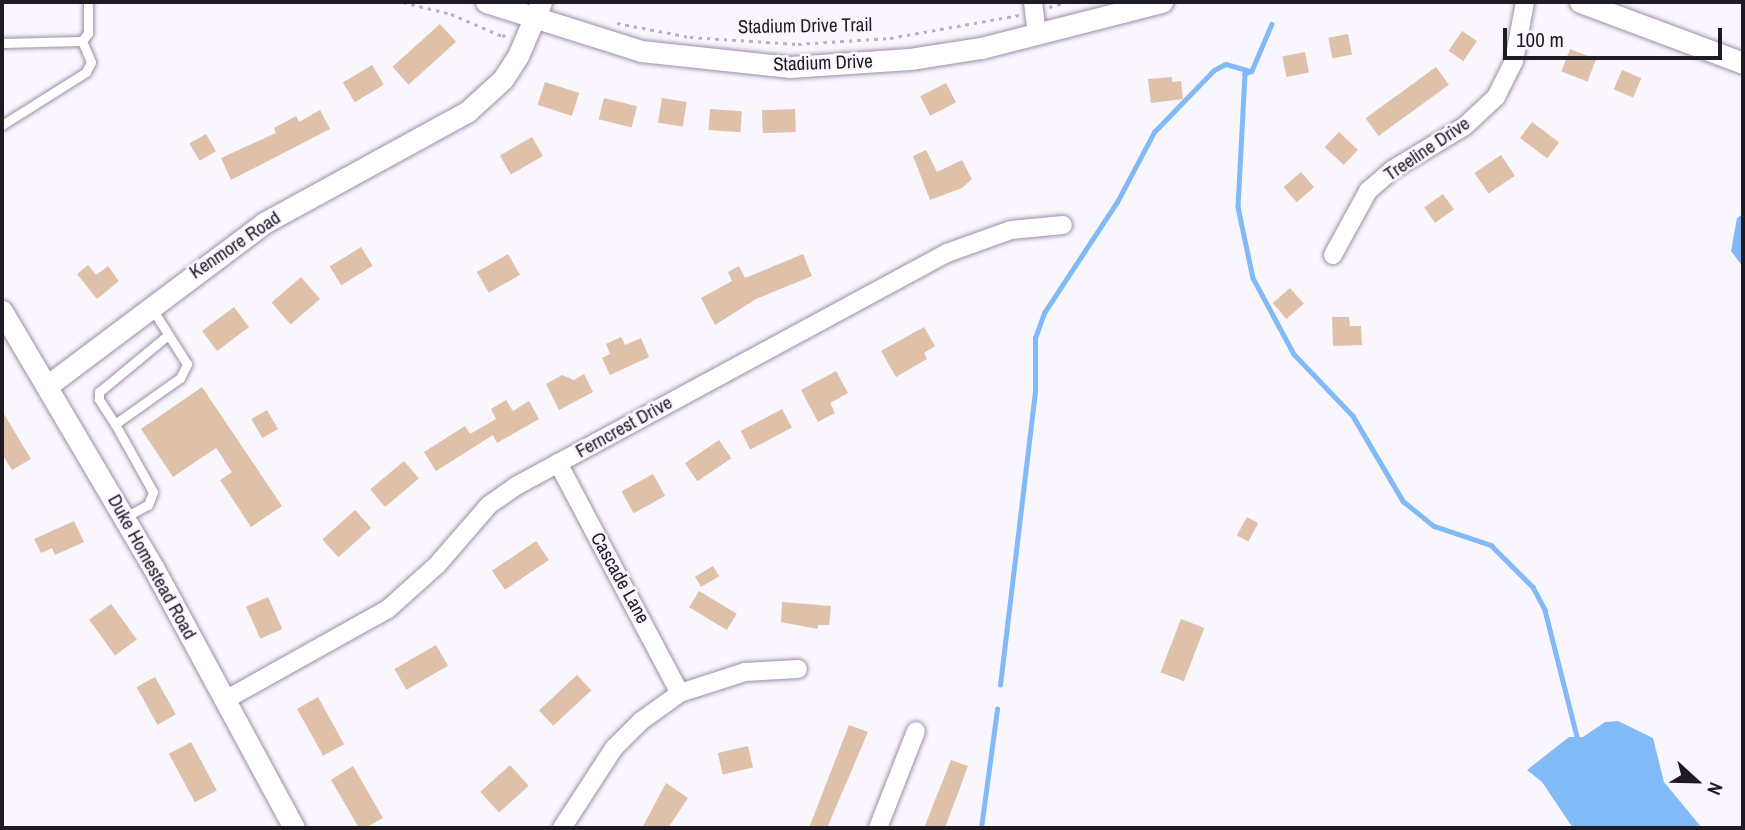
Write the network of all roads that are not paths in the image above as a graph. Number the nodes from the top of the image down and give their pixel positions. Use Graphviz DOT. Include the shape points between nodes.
graph roads {
  1 [pos="88,2"];
  2 [pos="486,2"];
  3 [pos="1162,2"];
  4 [pos="1525,2"];
  5 [pos="1580,2"];
  6 [pos="1034,7"];
  7 [pos="537,10"];
  8 [pos="1037,34"];
  9 [pos="82,41"];
  10 [pos="2,43"];
  11 [pos="1743,63"];
  12 [pos="2,125"];
  13 [pos="1063,225"];
  14 [pos="1333,255"];
  15 [pos="150,306"];
  16 [pos="2,311"];
  17 [pos="168,335"];
  18 [pos="47,386"];
  19 [pos="115,424"];
  20 [pos="558,463"];
  21 [pos="125,517"];
  22 [pos="798,669"];
  23 [pos="680,693"];
  24 [pos="225,700"];
  25 [pos="916,731"];
  26 [pos="294,828"];
  27 [pos="562,828"];
  28 [pos="878,828"];
  1 -- 9 [label="lane" via="88,33"];
  2 -- 7 [label="street, Stadium Drive"];
  3 -- 8 [label="street, Stadium Drive"];
  4 -- 14 [label="street, Treeline Drive" via="1514,61 1496,97 1465,126 1402,163 1368,191"];
  5 -- 11 [label="street"];
  6 -- 8 [label="street"];
  7 -- 8 [label="street, Stadium Drive" via="641,51 790,67 909,60"];
  7 -- 15 [label="street, Kenmore Road" via="525,40 487,96 439,128 264,223"];
  9 -- 10 [label="lane"];
  9 -- 12 [label="lane" via="91,62 86,72"];
  13 -- 20 [label="street, Ferncrest Drive" via="1011,230 947,253"];
  15 -- 17 [label="lane"];
  15 -- 18 [label="street, Kenmore Road"];
  16 -- 18 [label="street, Duke Homestead Road"];
  17 -- 19 [label="lane" via="99,392"];
  17 -- 19 [label="lane" via="187,364 186,372"];
  18 -- 21 [label="street, Duke Homestead Road"];
  19 -- 21 [label="lane" via="153,492 148,505"];
  20 -- 23 [label="street, Cascade Lane"];
  20 -- 24 [label="street, Ferncrest Drive" via="489,505 417,585 388,609"];
  21 -- 24 [label="street, Duke Homestead Road"];
  22 -- 23 [label="street" via="745,672"];
  23 -- 27 [label="street" via="614,748"];
  24 -- 26 [label="street, Duke Homestead Road"];
  25 -- 28 [label="street"];
}
